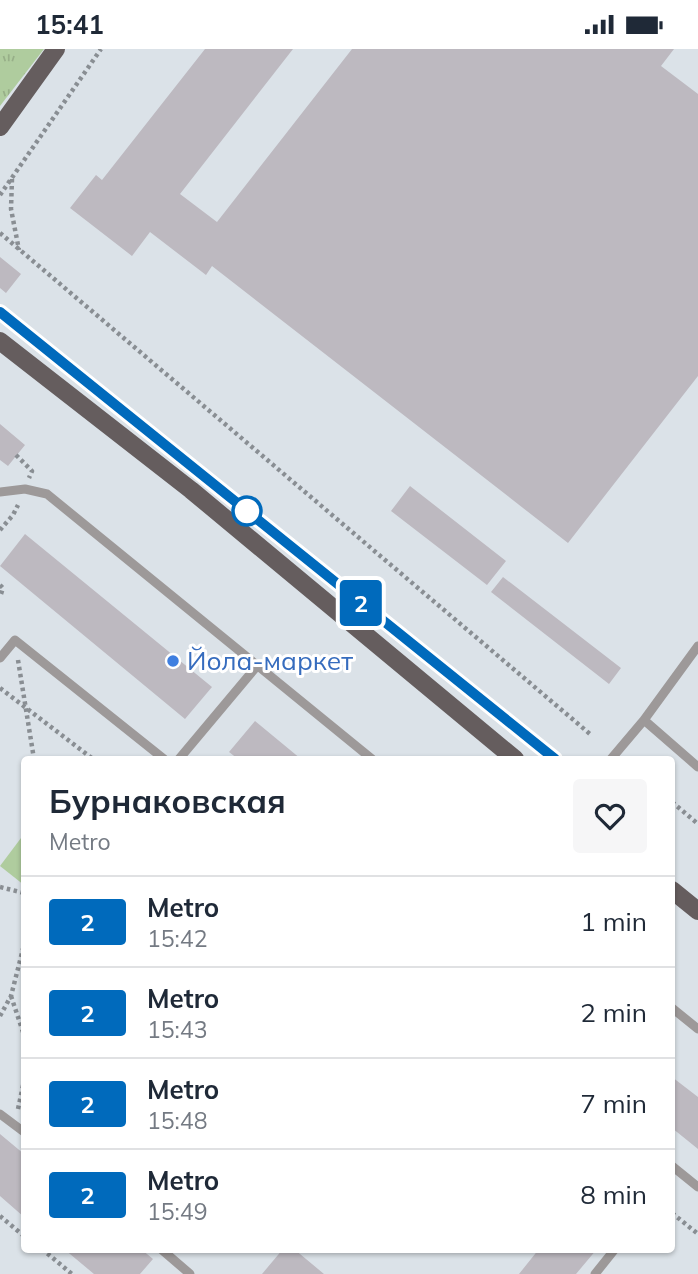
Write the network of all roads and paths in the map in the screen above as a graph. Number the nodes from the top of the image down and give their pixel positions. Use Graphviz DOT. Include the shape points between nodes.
graph roads {
  1 [pos="57,49"];
  2 [pos="101,49"];
  3 [pos="0,127"];
  4 [pos="12,178"];
  5 [pos="0,195"];
  6 [pos="0,233"];
  7 [pos="20,251"];
  8 [pos="1,342"];
  9 [pos="0,492"];
  10 [pos="0,585"];
  11 [pos="0,597"];
  12 [pos="15,640"];
  13 [pos="698,646"];
  14 [pos="0,658"];
  15 [pos="257,666"];
  16 [pos="0,688"];
  17 [pos="26,707"];
  18 [pos="644,720"];
  19 [pos="590,734"];
  20 [pos="34,756"];
  21 [pos="89,756"];
  22 [pos="160,756"];
  23 [pos="182,756"];
  24 [pos="368,756"];
  25 [pos="511,756"];
  26 [pos="614,756"];
  27 [pos="698,767"];
  28 [pos="675,805"];
  29 [pos="698,824"];
  30 [pos="0,887"];
  31 [pos="21,892"];
  32 [pos="675,892"];
  33 [pos="698,911"];
  34 [pos="21,957"];
  35 [pos="11,996"];
  36 [pos="675,1010"];
  37 [pos="0,1016"];
  38 [pos="21,1026"];
  39 [pos="698,1029"];
  40 [pos="21,1095"];
  41 [pos="0,1114"];
  42 [pos="15,1123"];
  43 [pos="21,1129"];
  44 [pos="676,1170"];
  45 [pos="698,1187"];
  46 [pos="675,1215"];
  47 [pos="0,1216"];
  48 [pos="21,1234"];
  49 [pos="698,1234"];
  50 [pos="47,1253"];
  51 [pos="166,1253"];
  52 [pos="612,1253"];
  53 [pos="72,1274"];
  54 [pos="190,1274"];
  55 [pos="595,1274"];
  1 -- 3 [label="main road"];
  2 -- 4 [label="path"];
  4 -- 5 [label="path"];
  4 -- 7 [label="path" via="11,209"];
  6 -- 7 [label="path"];
  7 -- 19 [label="path"];
  8 -- 25 [label="main road" via="191,490"];
  9 -- 15 [label="lane" via="26,489 47,494"];
  10 -- 11 [label="path"];
  12 -- 14 [label="lane"];
  12 -- 17 [label="path"];
  12 -- 22 [label="lane"];
  13 -- 18 [label="lane"];
  15 -- 23 [label="lane"];
  15 -- 24 [label="lane"];
  16 -- 17 [label="path"];
  17 -- 20 [label="path"];
  17 -- 21 [label="path"];
  18 -- 26 [label="lane"];
  18 -- 27 [label="lane"];
  28 -- 29 [label="path"];
  30 -- 31 [label="path"];
  32 -- 33 [label="main road"];
  34 -- 35 [label="path"];
  35 -- 37 [label="path"];
  35 -- 38 [label="path"];
  36 -- 39 [label="lane"];
  40 -- 42 [label="path"];
  41 -- 42 [label="lane"];
  42 -- 43 [label="lane"];
  44 -- 45 [label="lane"];
  46 -- 49 [label="path"];
  47 -- 48 [label="path"];
  50 -- 53 [label="path"];
  51 -- 54 [label="lane"];
  52 -- 55 [label="lane"];
}
